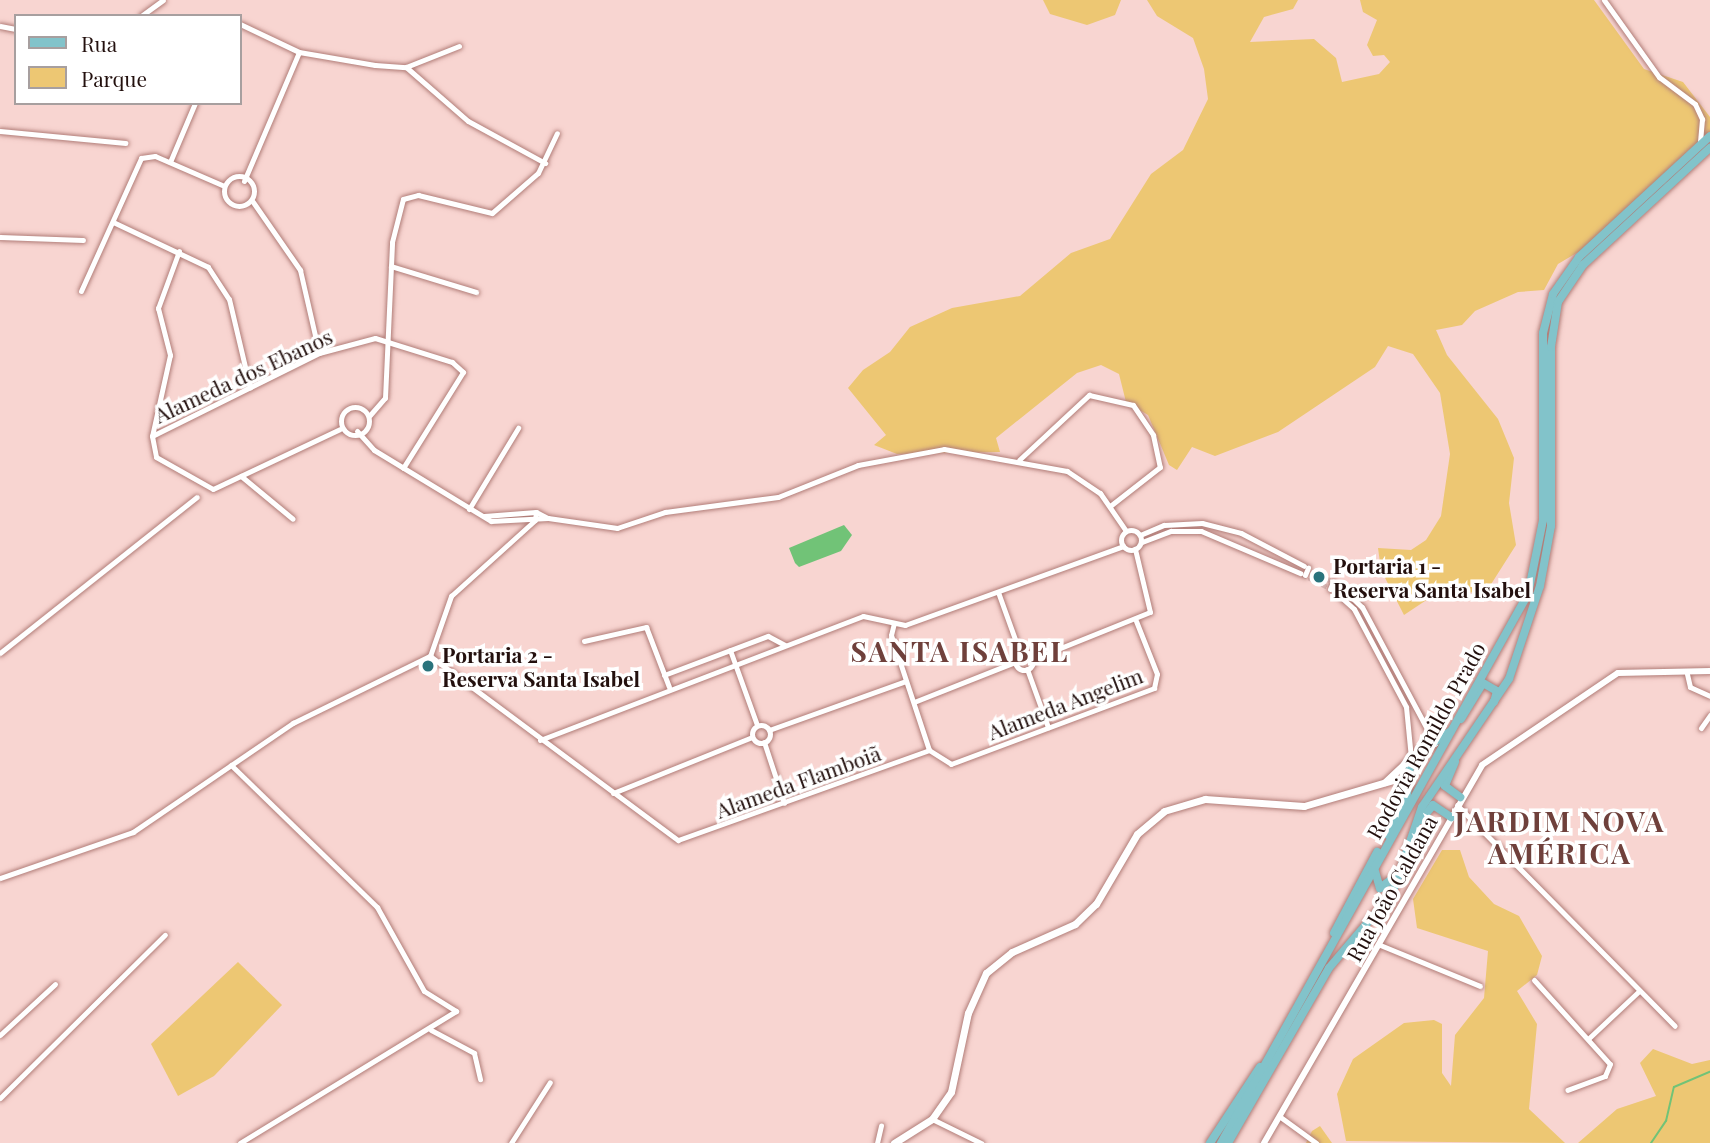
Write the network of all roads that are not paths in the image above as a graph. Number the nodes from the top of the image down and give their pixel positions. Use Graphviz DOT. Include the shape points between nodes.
graph roads {
  1 [pos="163,0"];
  2 [pos="1604,0"];
  3 [pos="144,14"];
  4 [pos="242,25"];
  5 [pos="459,46"];
  6 [pos="299,52"];
  7 [pos="406,67"];
  8 [pos="194,105"];
  9 [pos="0,131"];
  10 [pos="557,133"];
  11 [pos="1710,136"];
  12 [pos="125,143"];
  13 [pos="1699,147"];
  14 [pos="1710,150"];
  15 [pos="170,162"];
  16 [pos="545,163"];
  17 [pos="244,181"];
  18 [pos="222,185"];
  19 [pos="253,202"];
  20 [pos="113,222"];
  21 [pos="0,237"];
  22 [pos="83,240"];
  23 [pos="179,251"];
  24 [pos="391,265"];
  25 [pos="81,291"];
  26 [pos="476,292"];
  27 [pos="387,342"];
  28 [pos="319,353"];
  29 [pos="250,388"];
  30 [pos="370,415"];
  31 [pos="518,428"];
  32 [pos="340,429"];
  33 [pos="357,431"];
  34 [pos="152,436"];
  35 [pos="1019,460"];
  36 [pos="403,468"];
  37 [pos="241,476"];
  38 [pos="197,497"];
  39 [pos="1110,506"];
  40 [pos="469,509"];
  41 [pos="536,512"];
  42 [pos="484,516"];
  43 [pos="548,518"];
  44 [pos="293,519"];
  45 [pos="535,520"];
  46 [pos="1126,531"];
  47 [pos="1140,535"];
  48 [pos="1142,542"];
  49 [pos="1123,546"];
  50 [pos="1135,549"];
  51 [pos="1334,582"];
  52 [pos="1340,586"];
  53 [pos="998,592"];
  54 [pos="1136,621"];
  55 [pos="894,623"];
  56 [pos="584,641"];
  57 [pos="785,645"];
  58 [pos="730,650"];
  59 [pos="0,653"];
  60 [pos="1020,653"];
  61 [pos="430,656"];
  62 [pos="1033,659"];
  63 [pos="1015,662"];
  64 [pos="735,666"];
  65 [pos="1027,669"];
  66 [pos="1710,671"];
  67 [pos="1687,674"];
  68 [pos="664,675"];
  69 [pos="906,681"];
  70 [pos="670,687"];
  71 [pos="1710,695"];
  72 [pos="914,702"];
  73 [pos="1710,715"];
  74 [pos="1485,719"];
  75 [pos="757,725"];
  76 [pos="1048,727"];
  77 [pos="1702,728"];
  78 [pos="769,730"];
  79 [pos="1452,730"];
  80 [pos="752,737"];
  81 [pos="540,740"];
  82 [pos="764,742"];
  83 [pos="1435,744"];
  84 [pos="929,750"];
  85 [pos="1411,758"];
  86 [pos="231,765"];
  87 [pos="1409,784"];
  88 [pos="1382,786"];
  89 [pos="613,793"];
  90 [pos="1459,801"];
  91 [pos="784,803"];
  92 [pos="1451,817"];
  93 [pos="1413,830"];
  94 [pos="1387,839"];
  95 [pos="0,878"];
  96 [pos="165,935"];
  97 [pos="1380,945"];
  98 [pos="1534,980"];
  99 [pos="55,985"];
  100 [pos="1480,986"];
  101 [pos="1639,990"];
  102 [pos="1675,1026"];
  103 [pos="431,1030"];
  104 [pos="0,1035"];
  105 [pos="1589,1038"];
  106 [pos="480,1079"];
  107 [pos="550,1082"];
  108 [pos="1567,1090"];
  109 [pos="0,1098"];
  110 [pos="1279,1116"];
  111 [pos="932,1119"];
  112 [pos="881,1125"];
  113 [pos="240,1143"];
  114 [pos="511,1143"];
  115 [pos="877,1143"];
  116 [pos="894,1143"];
  117 [pos="981,1143"];
  118 [pos="1210,1143"];
  119 [pos="1221,1143"];
  120 [pos="1228,1143"];
  121 [pos="1264,1143"];
  122 [pos="1316,1143"];
  1 -- 3 [label="street"];
  2 -- 13 [label="street" via="1659,77 1695,104 1702,119"];
  4 -- 6 [label="street"];
  5 -- 7 [label="street"];
  6 -- 7 [label="street"];
  6 -- 17 [label="street"];
  7 -- 16 [label="street" via="468,121"];
  8 -- 15 [label="street"];
  9 -- 12 [label="street"];
  10 -- 16 [label="street"];
  11 -- 13 [label="main road, Rodovia Romildo Prado"];
  13 -- 79 [label="main road, Rodovia Romildo Prado" via="1579,257 1553,294 1543,333 1545,485 1535,573 1517,617 1474,682"];
  14 -- 74 [label="main road, Rodovia Romildo Prado" via="1583,265 1558,302 1551,347 1553,494 1545,568 1509,679"];
  15 -- 18 [label="street"];
  15 -- 20 [label="street" via="145,156"];
  16 -- 24 [label="street" via="492,213 407,196 398,210"];
  17 -- 18 [label="street" via="230,177"];
  17 -- 19 [label="street" via="254,188"];
  18 -- 19 [label="street" via="225,196"];
  19 -- 28 [label="street" via="300,270"];
  20 -- 23 [label="street"];
  20 -- 25 [label="street"];
  21 -- 22 [label="street"];
  23 -- 29 [label="street" via="204,262 226,292"];
  23 -- 34 [label="street" via="158,308 170,355"];
  24 -- 26 [label="street"];
  24 -- 27 [label="street"];
  27 -- 28 [label="street, Alameda dos Ebanos" via="371,339"];
  27 -- 30 [label="street" via="385,398"];
  27 -- 36 [label="street" via="452,362 463,375"];
  28 -- 29 [label="street, Alameda dos Ebanos"];
  29 -- 34 [label="street, Alameda dos Ebanos"];
  30 -- 32 [label="street" via="357,408 339,419"];
  30 -- 33 [label="street" via="369,424"];
  31 -- 40 [label="street"];
  32 -- 33 [label="street"];
  32 -- 37 [label="street"];
  33 -- 36 [label="street"];
  34 -- 37 [label="street" via="156,457 209,489"];
  35 -- 39 [label="street" via="1067,471"];
  35 -- 39 [label="street" via="1089,395 1133,405 1153,435 1160,467"];
  35 -- 43 [label="street" via="944,449 858,465 778,497 664,512 624,527"];
  36 -- 40 [label="street"];
  37 -- 44 [label="street"];
  38 -- 59 [label="street"];
  39 -- 46 [label="street"];
  40 -- 42 [label="street"];
  41 -- 42 [label="street"];
  41 -- 43 [label="street"];
  41 -- 45 [label="street"];
  42 -- 45 [label="street"];
  43 -- 45 [label="street"];
  45 -- 61 [label="street" via="451,596"];
  46 -- 47 [label="street"];
  46 -- 49 [label="street"];
  47 -- 48 [label="street"];
  47 -- 48 [label="street" via="1182,523 1213,525 1306,567 1303,574 1201,531 1171,531"];
  48 -- 50 [label="street"];
  49 -- 50 [label="street"];
  49 -- 53 [label="street"];
  50 -- 54 [label="street" via="1152,606"];
  51 -- 85 [label="street" via="1332,589 1354,609 1406,707"];
  52 -- 83 [label="street" via="1362,607"];
  53 -- 55 [label="street" via="905,625"];
  53 -- 60 [label="street"];
  54 -- 62 [label="street"];
  54 -- 76 [label="street, Alameda Angelim" via="1157,674 1154,688"];
  55 -- 57 [label="street" via="866,615"];
  55 -- 69 [label="street" via="891,635"];
  56 -- 68 [label="street" via="641,625"];
  57 -- 58 [label="street" via="768,636"];
  57 -- 64 [label="street"];
  58 -- 64 [label="street"];
  58 -- 68 [label="street"];
  60 -- 62 [label="street"];
  60 -- 63 [label="street"];
  61 -- 81 [label="street"];
  61 -- 86 [label="street" via="311,712"];
  62 -- 65 [label="street"];
  63 -- 65 [label="street"];
  63 -- 72 [label="street"];
  64 -- 70 [label="street"];
  64 -- 75 [label="street"];
  65 -- 76 [label="street"];
  66 -- 67 [label="street, Rua João Caldana"];
  67 -- 71 [label="street" via="1690,687"];
  67 -- 90 [label="street, Rua João Caldana" via="1629,671 1591,688 1494,754"];
  68 -- 70 [label="street"];
  69 -- 72 [label="street"];
  69 -- 78 [label="street"];
  70 -- 81 [label="street"];
  72 -- 84 [label="street"];
  73 -- 77 [label="street"];
  74 -- 79 [label="main road" via="1497,695 1483,683"];
  74 -- 90 [label="main road" via="1445,784"];
  74 -- 93 [label="main road, Rodovia Romildo Prado" via="1441,773"];
  75 -- 78 [label="street"];
  75 -- 80 [label="street"];
  76 -- 84 [label="street, Alameda Angelim" via="960,761 944,764"];
  78 -- 82 [label="street"];
  79 -- 83 [label="main road"];
  79 -- 94 [label="main road, Rodovia Romildo Prado"];
  80 -- 82 [label="street"];
  80 -- 89 [label="street"];
  81 -- 89 [label="street"];
  82 -- 91 [label="street"];
  83 -- 85 [label="main road"];
  84 -- 91 [label="street, Alameda Flamboiã"];
  85 -- 87 [label="main road"];
  85 -- 88 [label="main road"];
  86 -- 95 [label="street" via="133,832"];
  86 -- 103 [label="street" via="377,907 424,990 454,1008 452,1019"];
  87 -- 88 [label="main road" via="1400,779"];
  87 -- 94 [label="main road"];
  88 -- 111 [label="main road" via="1304,806 1186,801 1148,822 1096,904 1075,924 1012,952 986,973 968,1013 957,1080"];
  89 -- 91 [label="street, Alameda Flamboiã" via="678,840"];
  90 -- 92 [label="street, Rua João Caldana"];
  90 -- 101 [label="street"];
  92 -- 93 [label="main road" via="1433,805"];
  92 -- 97 [label="street, Rua João Caldana"];
  93 -- 94 [label="main road" via="1397,875 1383,889 1374,874"];
  93 -- 120 [label="main road, Rodovia Romildo Prado" via="1392,894 1329,968"];
  94 -- 118 [label="main road"];
  94 -- 119 [label="main road, Rodovia Romildo Prado"];
  96 -- 109 [label="street"];
  97 -- 100 [label="street"];
  97 -- 110 [label="street, Rua João Caldana"];
  98 -- 105 [label="street"];
  99 -- 104 [label="street"];
  101 -- 102 [label="street"];
  101 -- 105 [label="street"];
  103 -- 106 [label="street" via="474,1053"];
  103 -- 113 [label="street"];
  105 -- 108 [label="street" via="1611,1064 1605,1076"];
  107 -- 114 [label="street"];
  110 -- 121 [label="street, Rua João Caldana"];
  110 -- 122 [label="street"];
  111 -- 116 [label="main road"];
  111 -- 117 [label="street"];
  112 -- 115 [label="street"];
}
